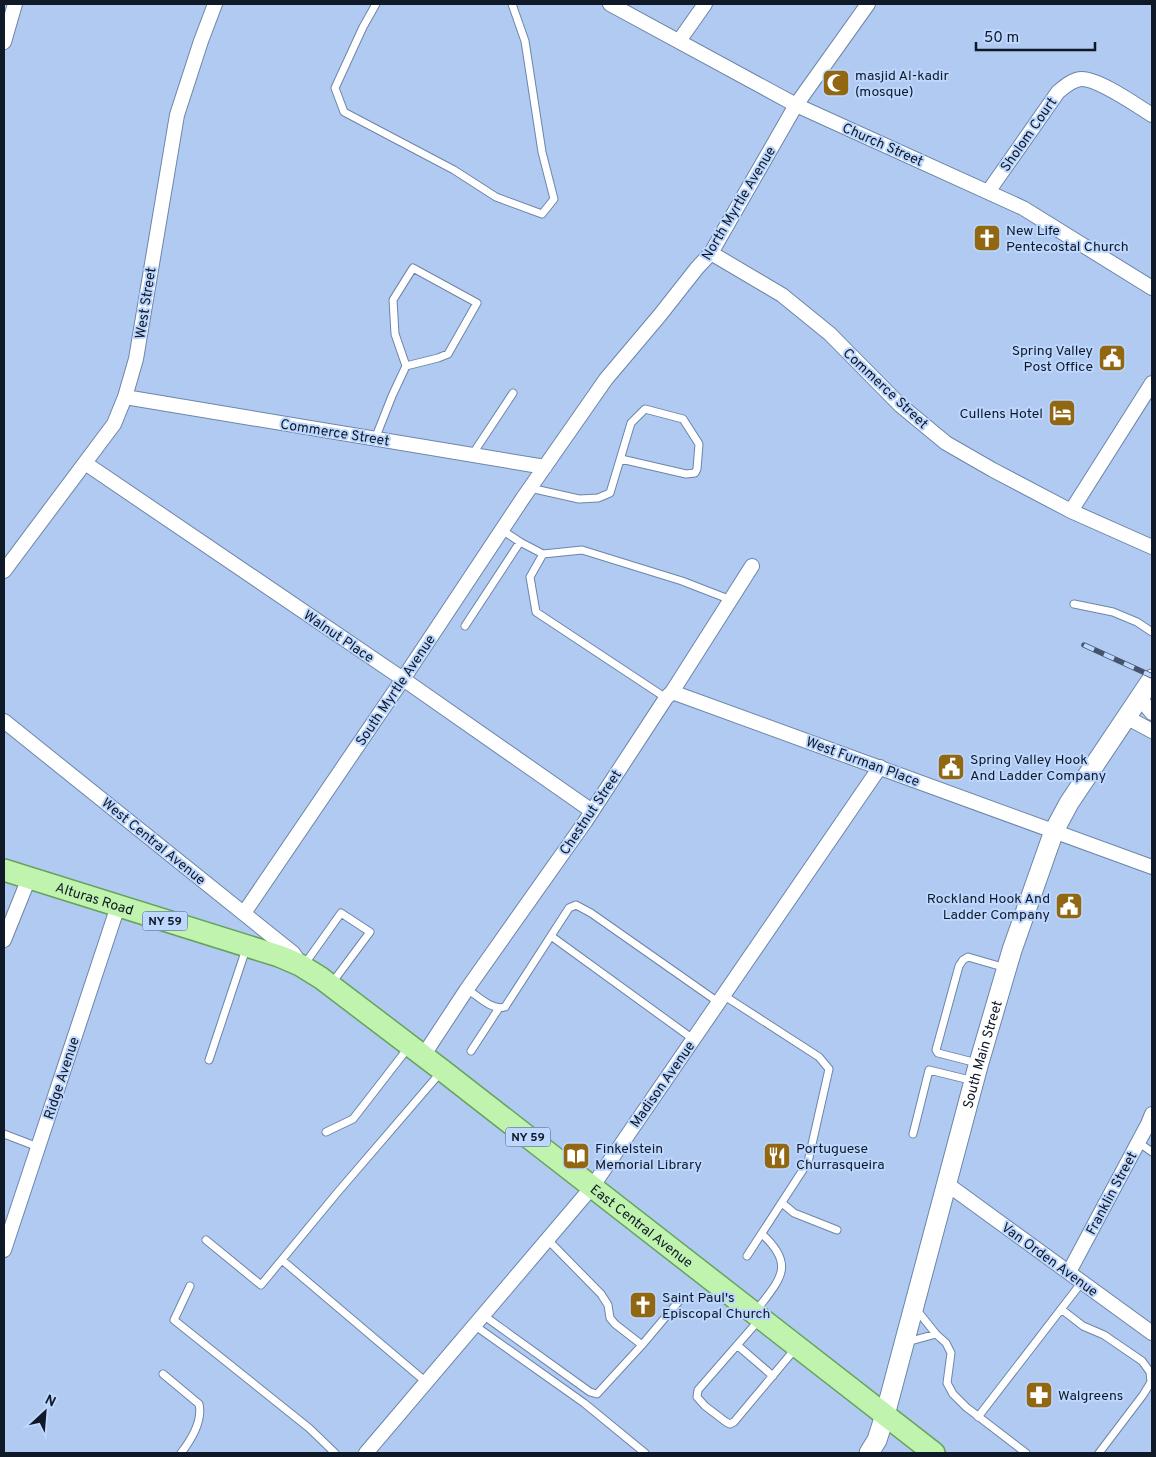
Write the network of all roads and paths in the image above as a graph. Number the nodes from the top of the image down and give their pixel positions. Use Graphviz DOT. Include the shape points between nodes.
graph roads {
  1 [pos="15,4"];
  2 [pos="216,4"];
  3 [pos="376,4"];
  4 [pos="512,4"];
  5 [pos="610,4"];
  6 [pos="705,4"];
  7 [pos="868,4"];
  8 [pos="679,41"];
  9 [pos="4,42"];
  10 [pos="796,105"];
  11 [pos="1152,115"];
  12 [pos="988,192"];
  13 [pos="711,253"];
  14 [pos="1152,288"];
  15 [pos="406,366"];
  16 [pos="1152,383"];
  17 [pos="513,393"];
  18 [pos="125,397"];
  19 [pos="375,439"];
  20 [pos="472,455"];
  21 [pos="621,458"];
  22 [pos="85,463"];
  23 [pos="545,467"];
  24 [pos="530,488"];
  25 [pos="1071,511"];
  26 [pos="502,530"];
  27 [pos="520,542"];
  28 [pos="1152,547"];
  29 [pos="543,554"];
  30 [pos="752,566"];
  31 [pos="4,571"];
  32 [pos="731,600"];
  33 [pos="1074,604"];
  34 [pos="465,626"];
  35 [pos="1152,632"];
  36 [pos="403,679"];
  37 [pos="1152,680"];
  38 [pos="669,695"];
  39 [pos="1140,697"];
  40 [pos="1152,713"];
  41 [pos="1126,717"];
  42 [pos="4,721"];
  43 [pos="1152,731"];
  44 [pos="880,767"];
  45 [pos="592,811"];
  46 [pos="1054,832"];
  47 [pos="1152,867"];
  48 [pos="4,870"];
  49 [pos="28,878"];
  50 [pos="118,906"];
  51 [pos="244,913"];
  52 [pos="551,936"];
  53 [pos="4,940"];
  54 [pos="247,946"];
  55 [pos="302,965"];
  56 [pos="1007,968"];
  57 [pos="331,985"];
  58 [pos="467,989"];
  59 [pos="721,999"];
  60 [pos="499,1008"];
  61 [pos="693,1039"];
  62 [pos="417,1050"];
  63 [pos="471,1051"];
  64 [pos="209,1060"];
  65 [pos="442,1070"];
  66 [pos="976,1072"];
  67 [pos="1152,1114"];
  68 [pos="326,1132"];
  69 [pos="4,1134"];
  70 [pos="913,1134"];
  71 [pos="1138,1142"];
  72 [pos="38,1147"];
  73 [pos="1152,1152"];
  74 [pos="947,1184"];
  75 [pos="592,1186"];
  76 [pos="782,1203"];
  77 [pos="837,1230"];
  78 [pos="762,1234"];
  79 [pos="547,1239"];
  80 [pos="206,1240"];
  81 [pos="5,1243"];
  82 [pos="747,1256"];
  83 [pos="282,1260"];
  84 [pos="1069,1272"];
  85 [pos="1082,1282"];
  86 [pos="190,1286"];
  87 [pos="679,1300"];
  88 [pos="914,1306"];
  89 [pos="1061,1309"];
  90 [pos="757,1316"];
  91 [pos="478,1320"];
  92 [pos="1152,1333"];
  93 [pos="936,1334"];
  94 [pos="904,1343"];
  95 [pos="642,1345"];
  96 [pos="736,1345"];
  97 [pos="797,1346"];
  98 [pos="163,1374"];
  99 [pos="773,1376"];
  100 [pos="426,1382"];
  101 [pos="885,1415"];
  102 [pos="978,1417"];
  103 [pos="181,1453"];
  104 [pos="335,1453"];
  105 [pos="366,1453"];
  106 [pos="644,1453"];
  107 [pos="869,1453"];
  108 [pos="934,1453"];
  109 [pos="1026,1453"];
  110 [pos="1099,1453"];
  1 -- 9 [label="street"];
  2 -- 18 [label="street, West Street" via="177,115 136,359"];
  3 -- 4 [label="lane" via="335,88 344,112 454,170 496,197 542,214 554,199 542,152 525,41"];
  5 -- 8 [label="street, Church Street"];
  6 -- 8 [label="street"];
  7 -- 10 [label="street, North Myrtle Avenue"];
  8 -- 10 [label="street, Church Street"];
  10 -- 12 [label="street, Church Street"];
  10 -- 13 [label="street, North Myrtle Avenue"];
  11 -- 12 [label="street, Sholom Court" via="1094,80 1080,79 1069,84 1058,92"];
  12 -- 14 [label="street, Church Street" via="1023,208"];
  13 -- 23 [label="street, North Myrtle Avenue" via="606,379"];
  13 -- 25 [label="street, Commerce Street" via="782,295 830,334 900,405 946,442"];
  15 -- 15 [label="lane" via="395,334 393,300 413,268 477,303 448,354"];
  15 -- 19 [label="lane"];
  16 -- 25 [label="street"];
  17 -- 20 [label="lane"];
  18 -- 19 [label="street, Commerce Street"];
  18 -- 22 [label="street, West Street" via="114,424"];
  19 -- 20 [label="street, Commerce Street"];
  20 -- 23 [label="street, Commerce Street"];
  21 -- 21 [label="lane" via="631,423 645,409 683,419 699,444 695,473 686,474"];
  21 -- 24 [label="lane" via="610,493 598,498 579,499"];
  22 -- 31 [label="street, West Street"];
  22 -- 36 [label="street, Walnut Place"];
  23 -- 24 [label="street, South Myrtle Avenue"];
  24 -- 26 [label="street, South Myrtle Avenue"];
  25 -- 28 [label="street, Commerce Street"];
  26 -- 27 [label="lane"];
  26 -- 36 [label="street, South Myrtle Avenue"];
  27 -- 29 [label="lane"];
  27 -- 34 [label="lane"];
  29 -- 32 [label="lane" via="582,550"];
  29 -- 38 [label="lane" via="530,577 536,612"];
  30 -- 32 [label="street, Chestnut Street"];
  32 -- 38 [label="street, Chestnut Street"];
  33 -- 35 [label="lane" via="1113,612"];
  36 -- 45 [label="street, Walnut Place"];
  36 -- 51 [label="street, South Myrtle Avenue"];
  37 -- 39 [label="main road, South Main Street"];
  38 -- 44 [label="street, West Furman Place"];
  38 -- 45 [label="street, Chestnut Street"];
  39 -- 40 [label="street"];
  39 -- 41 [label="main road, South Main Street"];
  41 -- 43 [label="street"];
  41 -- 46 [label="main road, South Main Street" via="1069,803"];
  42 -- 51 [label="street, West Central Avenue"];
  44 -- 46 [label="street, West Furman Place"];
  44 -- 59 [label="street, Madison Avenue"];
  45 -- 58 [label="street, Chestnut Street"];
  46 -- 47 [label="street, West Furman Place"];
  46 -- 56 [label="main road, South Main Street"];
  48 -- 49 [label="main road, Alturas Road / NY 59"];
  49 -- 50 [label="main road, Alturas Road / NY 59"];
  49 -- 53 [label="street"];
  50 -- 54 [label="main road, Alturas Road / NY 59"];
  50 -- 72 [label="street, Ridge Avenue"];
  51 -- 55 [label="street, West Central Avenue" via="293,953"];
  52 -- 59 [label="lane" via="569,908 576,905"];
  52 -- 60 [label="lane" via="505,1006"];
  52 -- 61 [label="lane"];
  54 -- 55 [label="main road, Alturas Road / NY 59"];
  54 -- 64 [label="lane"];
  55 -- 57 [label="main road, East Central Avenue / NY 59"];
  55 -- 57 [label="lane" via="341,913 370,932"];
  56 -- 66 [label="main road, South Main Street"];
  56 -- 66 [label="lane" via="968,957 959,966 936,1050"];
  57 -- 62 [label="main road, East Central Avenue / NY 59"];
  58 -- 60 [label="lane"];
  58 -- 62 [label="street, Chestnut Street"];
  59 -- 61 [label="street, Madison Avenue"];
  59 -- 76 [label="lane" via="819,1057 829,1069 808,1162"];
  60 -- 63 [label="lane"];
  61 -- 75 [label="street, Madison Avenue"];
  62 -- 65 [label="main road, East Central Avenue / NY 59"];
  62 -- 68 [label="lane" via="353,1119"];
  65 -- 75 [label="main road, East Central Avenue / NY 59"];
  65 -- 83 [label="lane"];
  66 -- 70 [label="lane" via="929,1070"];
  66 -- 74 [label="main road, South Main Street"];
  67 -- 71 [label="street, Franklin Street"];
  69 -- 72 [label="lane"];
  71 -- 73 [label="lane"];
  71 -- 84 [label="street, Franklin Street"];
  72 -- 81 [label="street, Ridge Avenue"];
  74 -- 84 [label="street, Van Orden Avenue"];
  74 -- 88 [label="main road, South Main Street"];
  75 -- 79 [label="street, Madison Avenue"];
  75 -- 90 [label="main road, East Central Avenue / NY 59"];
  76 -- 77 [label="lane" via="794,1213"];
  76 -- 78 [label="lane"];
  78 -- 82 [label="lane"];
  78 -- 90 [label="lane" via="779,1252 783,1265"];
  79 -- 91 [label="street, Madison Avenue"];
  79 -- 95 [label="lane" via="601,1294 615,1324"];
  80 -- 83 [label="lane" via="261,1285"];
  83 -- 100 [label="lane"];
  84 -- 85 [label="street, Van Orden Avenue"];
  85 -- 89 [label="lane"];
  85 -- 92 [label="street, Van Orden Avenue"];
  86 -- 104 [label="lane" via="174,1320 309,1428"];
  87 -- 95 [label="lane"];
  88 -- 93 [label="lane"];
  88 -- 94 [label="main road, South Main Street"];
  89 -- 102 [label="lane"];
  89 -- 110 [label="lane" via="1082,1326 1104,1334 1127,1350 1150,1372 1151,1382 1144,1395"];
  90 -- 96 [label="lane"];
  90 -- 97 [label="main road, East Central Avenue / NY 59"];
  91 -- 95 [label="lane" via="597,1394"];
  91 -- 100 [label="street, Madison Avenue"];
  91 -- 106 [label="lane"];
  93 -- 94 [label="lane"];
  93 -- 102 [label="lane" via="951,1353 947,1383"];
  94 -- 101 [label="main road, South Main Street"];
  96 -- 99 [label="lane"];
  96 -- 99 [label="lane" via="698,1390 697,1397 704,1406 730,1424"];
  97 -- 99 [label="lane"];
  97 -- 101 [label="main road, East Central Avenue / NY 59"];
  98 -- 103 [label="lane" via="199,1404 201,1411 194,1432"];
  100 -- 105 [label="street, Madison Avenue"];
  101 -- 107 [label="main road, South Main Street"];
  101 -- 108 [label="main road, East Central Avenue / NY 59"];
  102 -- 109 [label="lane"];
}
